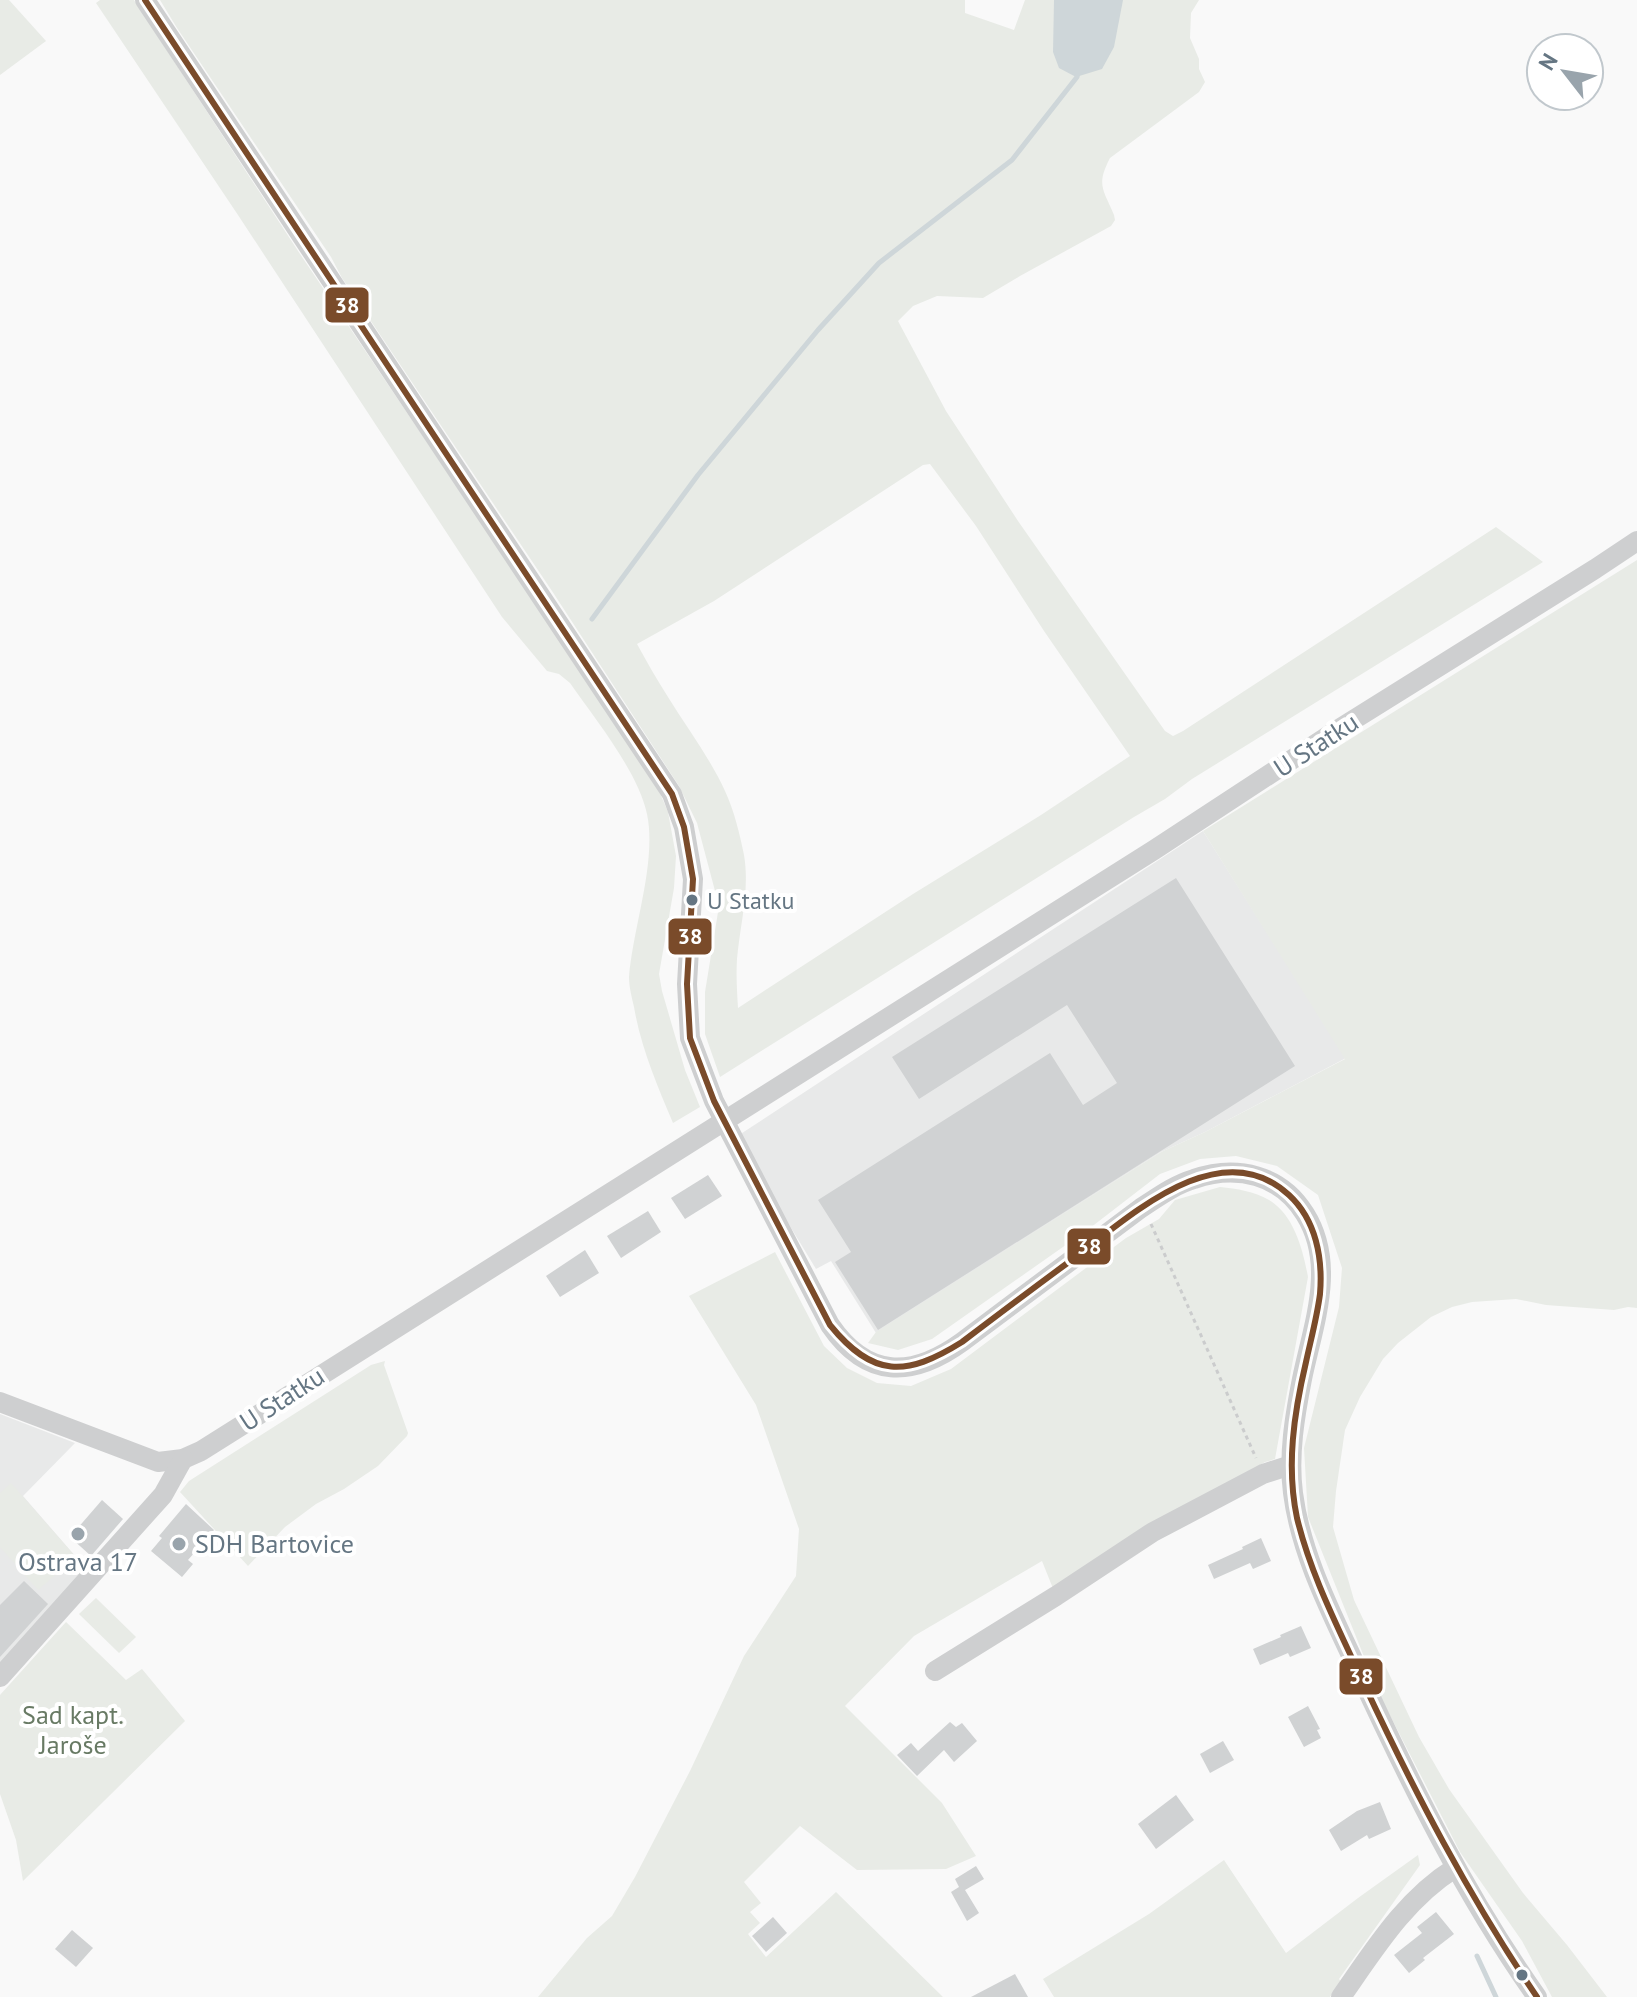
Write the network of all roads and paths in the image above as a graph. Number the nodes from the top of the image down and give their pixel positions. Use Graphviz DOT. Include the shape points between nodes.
graph roads {
  1 [pos="145,0"];
  2 [pos="1637,541"];
  3 [pos="724,1120"];
  4 [pos="1148,1218"];
  5 [pos="0,1402"];
  6 [pos="1255,1455"];
  7 [pos="183,1459"];
  8 [pos="1291,1465"];
  9 [pos="935,1671"];
  10 [pos="0,1677"];
  11 [pos="1455,1868"];
  12 [pos="1341,1997"];
  13 [pos="1537,1997"];
  1 -- 3 [label="street" via="672,794 693,879 687,984 690,1038"];
  2 -- 3 [label="street, U Statku"];
  3 -- 7 [label="street, U Statku"];
  3 -- 8 [label="street" via="830,1325 849,1349 886,1367 914,1366 949,1351 1168,1190 1212,1174 1233,1173 1281,1186 1308,1218 1322,1269"];
  4 -- 6 [label="path"];
  5 -- 7 [label="street" via="158,1462"];
  7 -- 10 [label="street" via="163,1495"];
  8 -- 9 [label="street" via="1263,1474 1153,1532"];
  8 -- 11 [label="street" via="1297,1518 1319,1585"];
  11 -- 12 [label="street" via="1394,1922"];
  11 -- 13 [label="street"];
}
